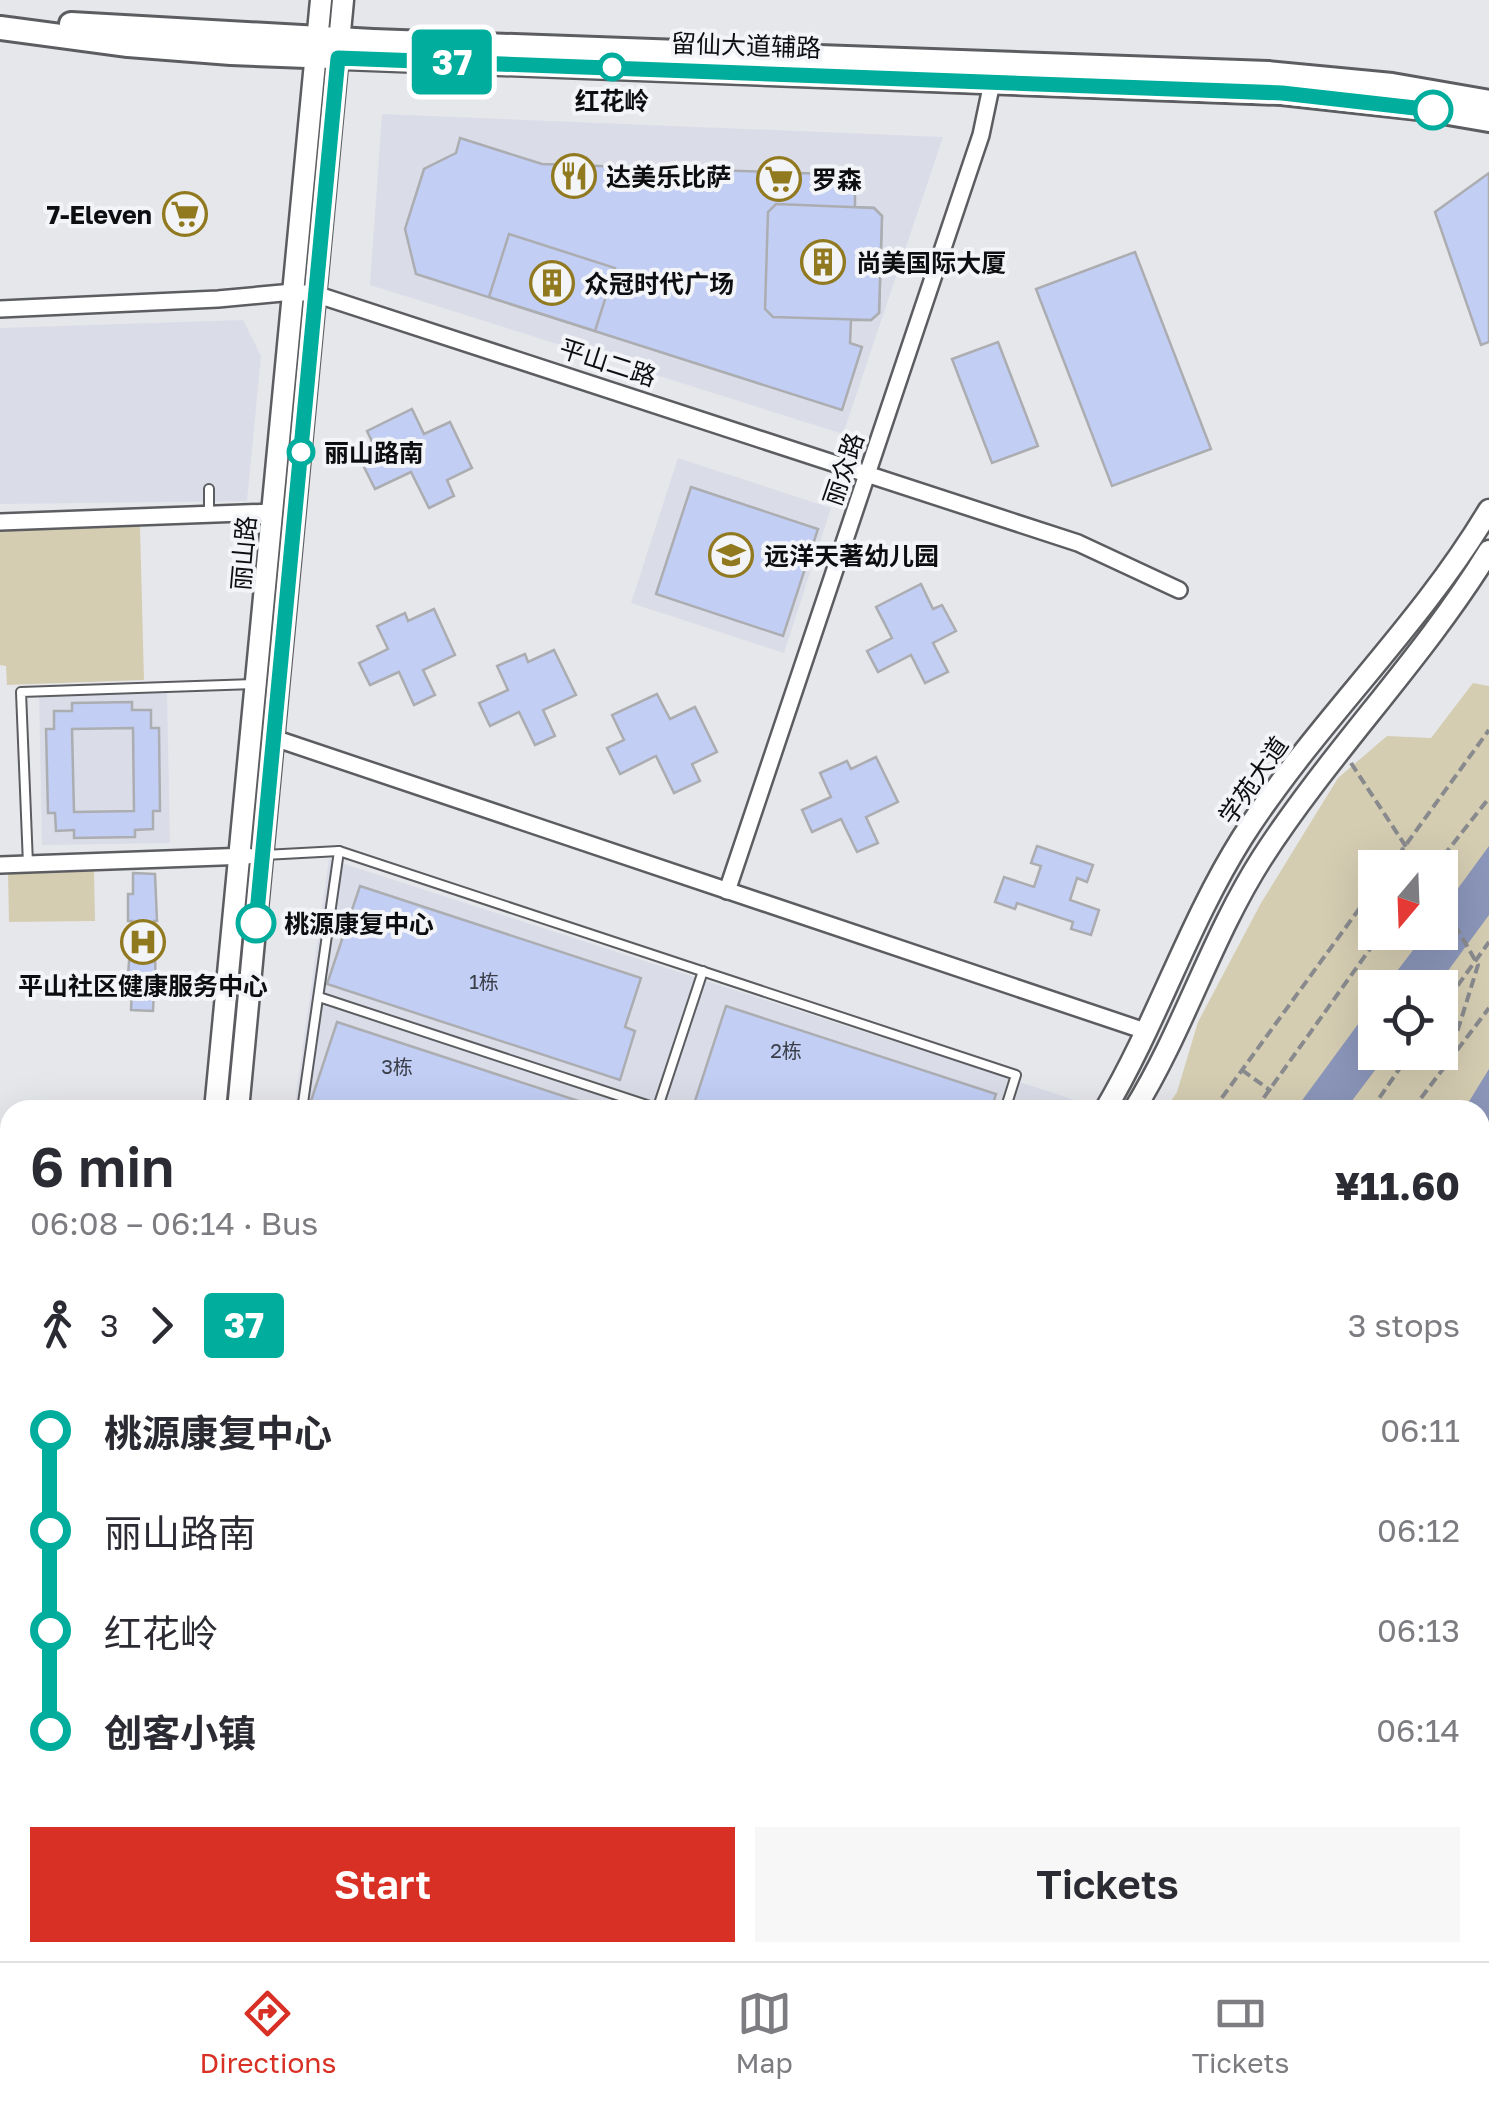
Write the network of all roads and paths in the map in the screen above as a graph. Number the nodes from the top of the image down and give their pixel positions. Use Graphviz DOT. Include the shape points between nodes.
graph roads {
  1 [pos="320,0"];
  2 [pos="343,0"];
  3 [pos="0,15"];
  4 [pos="0,28"];
  5 [pos="327,48"];
  6 [pos="994,71"];
  7 [pos="1489,102"];
  8 [pos="1489,120"];
  9 [pos="293,292"];
  10 [pos="316,294"];
  11 [pos="0,309"];
  12 [pos="868,474"];
  13 [pos="209,489"];
  14 [pos="1489,510"];
  15 [pos="209,512"];
  16 [pos="272,512"];
  17 [pos="0,522"];
  18 [pos="1489,551"];
  19 [pos="1180,590"];
  20 [pos="255,684"];
  21 [pos="1489,730"];
  22 [pos="274,738"];
  23 [pos="1351,765"];
  24 [pos="1489,798"];
  25 [pos="1406,844"];
  26 [pos="1402,850"];
  27 [pos="1410,850"];
  28 [pos="1448,850"];
  29 [pos="339,851"];
  30 [pos="262,855"];
  31 [pos="239,856"];
  32 [pos="28,864"];
  33 [pos="0,865"];
  34 [pos="727,891"];
  35 [pos="1358,910"];
  36 [pos="1458,928"];
  37 [pos="1489,942"];
  38 [pos="1369,950"];
  39 [pos="1476,958"];
  40 [pos="703,971"];
  41 [pos="1458,984"];
  42 [pos="319,997"];
  43 [pos="1489,1008"];
  44 [pos="1148,1032"];
  45 [pos="1458,1032"];
  46 [pos="1458,1051"];
  47 [pos="1242,1070"];
  48 [pos="1399,1070"];
  49 [pos="1444,1070"];
  50 [pos="1270,1090"];
  51 [pos="216,1100"];
  52 [pos="239,1100"];
  53 [pos="304,1100"];
  54 [pos="629,1100"];
  55 [pos="662,1100"];
  56 [pos="1008,1100"];
  57 [pos="1111,1100"];
  58 [pos="1140,1100"];
  59 [pos="1220,1100"];
  60 [pos="1262,1100"];
  61 [pos="1378,1100"];
  62 [pos="1420,1100"];
  1 -- 5 [label="street, 丽山路"];
  2 -- 5 [label="street, 丽山路"];
  3 -- 5 [label="main road, 留仙大道辅路"];
  4 -- 5 [label="main road, 留仙大道辅路" via="128,45"];
  5 -- 6 [label="main road, 留仙大道辅路"];
  5 -- 9 [label="street, 丽山路"];
  5 -- 10 [label="street, 丽山路"];
  6 -- 7 [label="main road, 留仙大道辅路" via="1332,78"];
  6 -- 8 [label="main road, 留仙大道辅路" via="1298,94"];
  6 -- 12 [label="street, 丽众路" via="981,135"];
  9 -- 10 [label="street, 平山二路"];
  9 -- 11 [label="street, 平山二路"];
  9 -- 16 [label="street, 丽山路"];
  10 -- 12 [label="street, 平山二路"];
  10 -- 22 [label="street, 丽山路"];
  12 -- 19 [label="street, 平山二路" via="1078,543"];
  12 -- 34 [label="street, 丽众路"];
  13 -- 15 [label="lane"];
  14 -- 44 [label="street, 学苑大道" via="1429,600 1320,728 1241,840"];
  15 -- 16 [label="street"];
  15 -- 17 [label="street"];
  16 -- 20 [label="street, 丽山路"];
  18 -- 58 [label="street, 学苑大道" via="1260,861"];
  20 -- 31 [label="street, 丽山路"];
  20 -- 32 [label="lane" via="22,692"];
  21 -- 25 [label="path"];
  22 -- 30 [label="street, 丽山路"];
  22 -- 34 [label="street"];
  23 -- 25 [label="path"];
  24 -- 28 [label="path"];
  25 -- 26 [label="path"];
  25 -- 27 [label="path"];
  29 -- 30 [label="lane"];
  29 -- 40 [label="lane"];
  29 -- 42 [label="lane"];
  30 -- 31 [label="street"];
  30 -- 52 [label="street, 丽山路"];
  31 -- 32 [label="street"];
  31 -- 51 [label="street, 丽山路"];
  32 -- 33 [label="street"];
  34 -- 44 [label="street"];
  35 -- 47 [label="path"];
  36 -- 39 [label="path"];
  37 -- 39 [label="path"];
  38 -- 50 [label="path"];
  39 -- 41 [label="path"];
  39 -- 45 [label="path" via="1477,976"];
  40 -- 55 [label="lane"];
  40 -- 56 [label="lane" via="1016,1075"];
  42 -- 53 [label="lane"];
  42 -- 54 [label="lane"];
  43 -- 46 [label="path"];
  44 -- 57 [label="street, 学苑大道"];
  47 -- 50 [label="path"];
  47 -- 59 [label="path"];
  48 -- 61 [label="path"];
  49 -- 62 [label="path"];
  50 -- 60 [label="path"];
}
